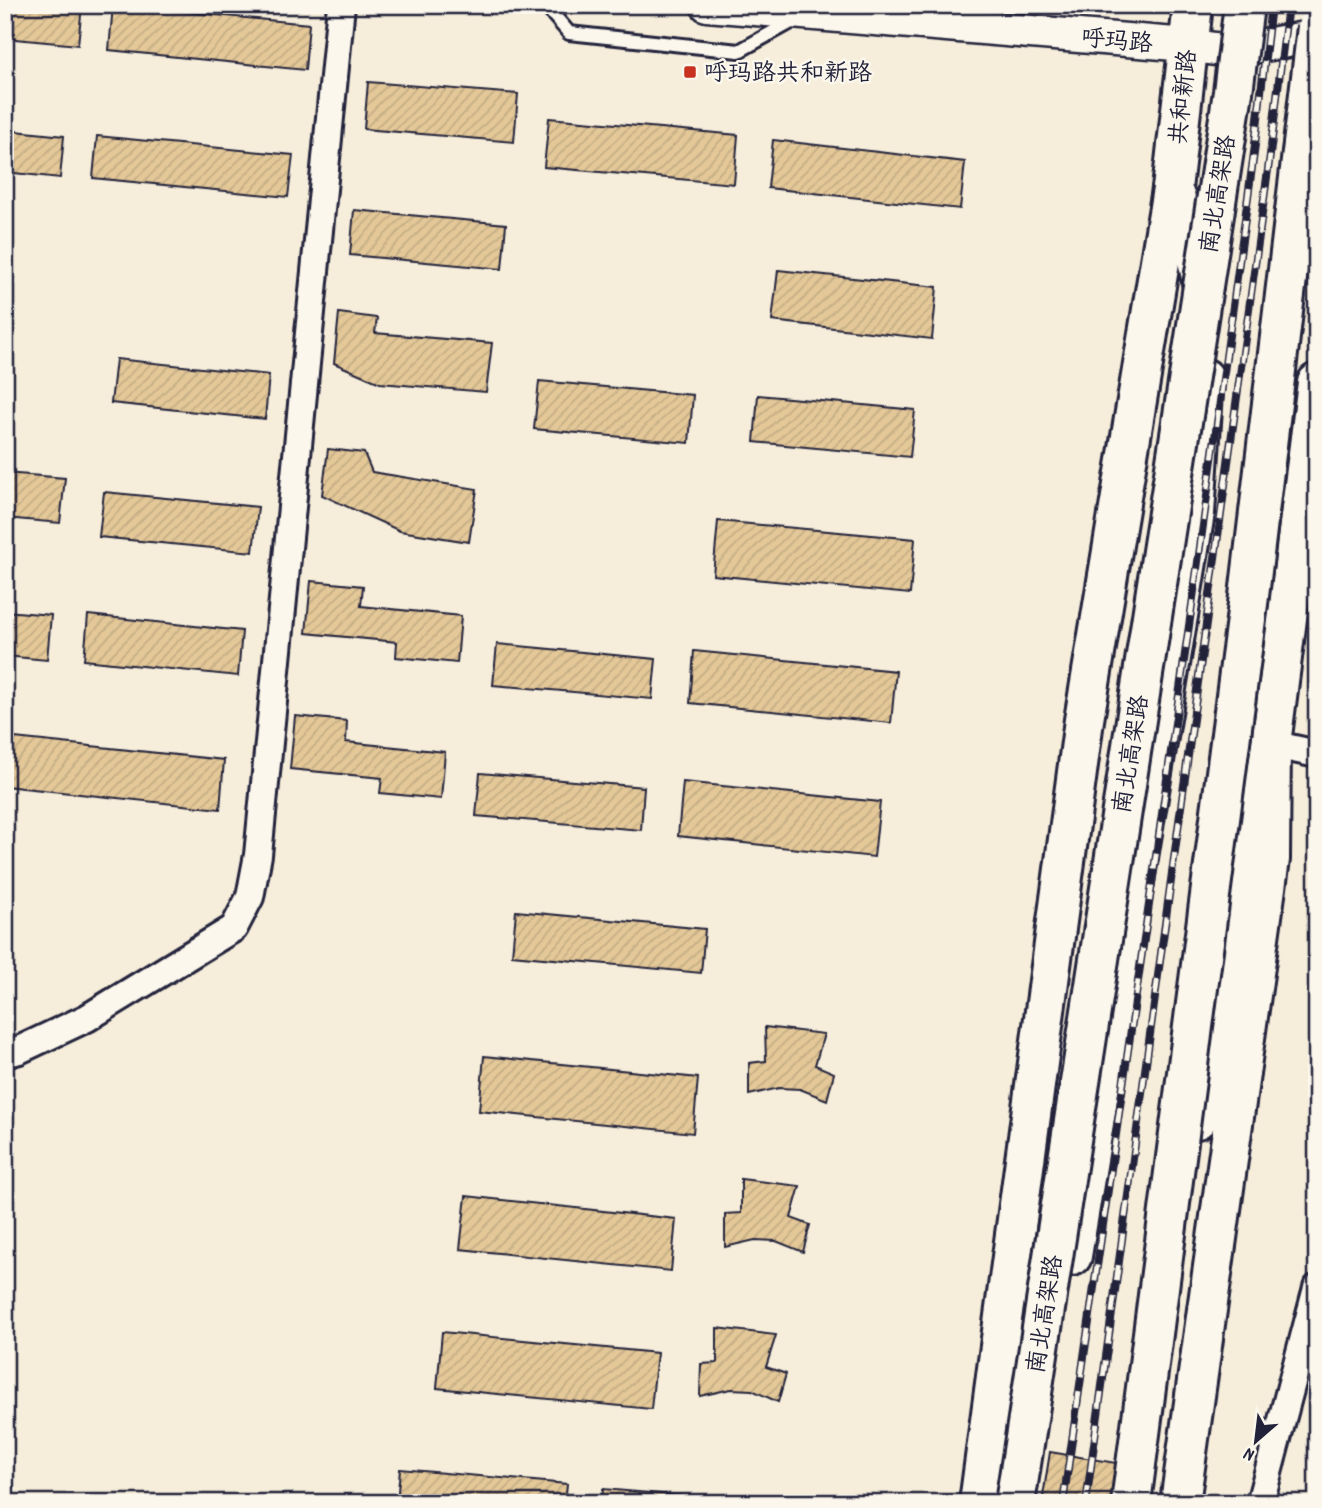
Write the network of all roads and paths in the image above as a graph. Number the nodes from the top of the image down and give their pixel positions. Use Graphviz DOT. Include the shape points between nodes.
graph roads {
  1 [pos="341,5"];
  2 [pos="545,5"];
  3 [pos="707,5"];
  4 [pos="1193,5"];
  5 [pos="1244,5"];
  6 [pos="806,13"];
  7 [pos="1317,27"];
  8 [pos="1317,36"];
  9 [pos="1187,46"];
  10 [pos="1171,189"];
  11 [pos="1317,383"];
  12 [pos="1271,744"];
  13 [pos="1317,754"];
  14 [pos="5,1054"];
  15 [pos="1317,1288"];
  16 [pos="979,1503"];
  17 [pos="1015,1503"];
  18 [pos="1034,1503"];
  19 [pos="1129,1503"];
  20 [pos="1180,1503"];
  21 [pos="1260,1503"];
  1 -- 14 [label="street" via="258,855 250,897 234,928 88,1018"];
  2 -- 6 [label="lane" via="569,33 739,51"];
  3 -- 6 [label="street, 呼玛路"];
  4 -- 9 [label="main road, 共和新路"];
  5 -- 17 [label="main road, 南北高架路, bridge"];
  6 -- 9 [label="street, 呼玛路"];
  7 -- 19 [label="main road, bridge" via="1251,582"];
  8 -- 9 [label="street, 呼玛路" via="1230,51"];
  9 -- 10 [label="main road, 共和新路"];
  10 -- 16 [label="main road, 共和新路" via="1084,720"];
  10 -- 18 [label="main road" via="1194,245 1208,312 1195,513"];
  11 -- 12 [label="main road"];
  12 -- 13 [label="street"];
  12 -- 19 [label="main road" via="1144,1386"];
  12 -- 20 [label="main road" via="1270,859"];
  15 -- 21 [label="street"];
}
